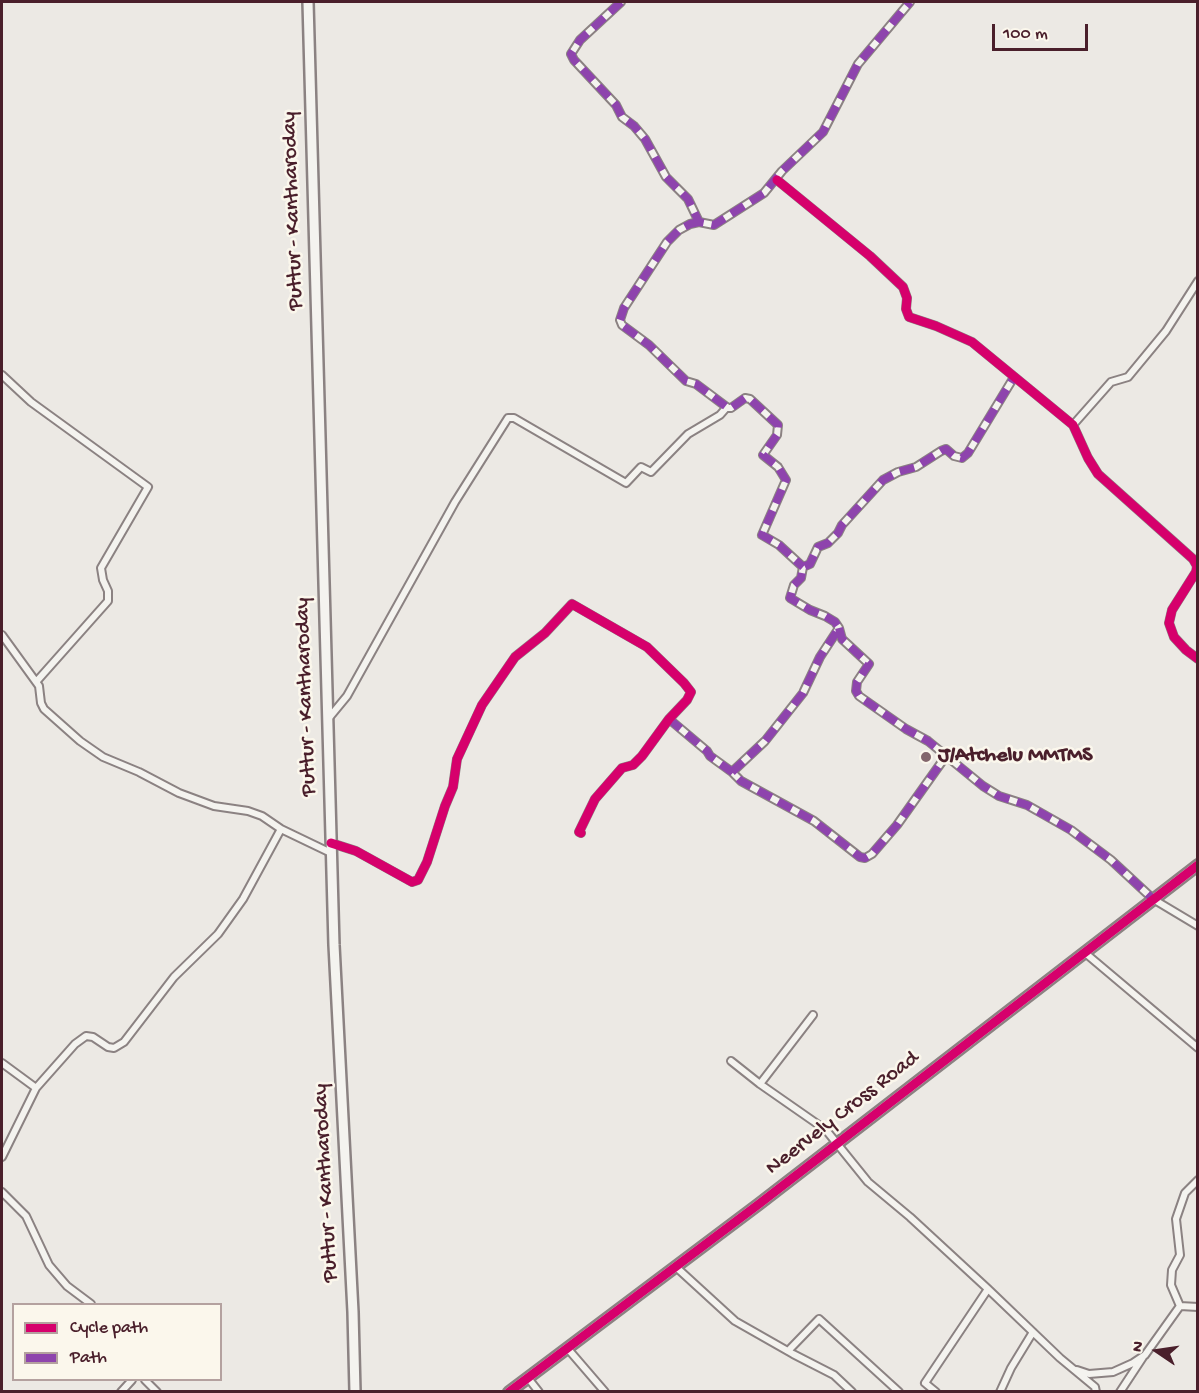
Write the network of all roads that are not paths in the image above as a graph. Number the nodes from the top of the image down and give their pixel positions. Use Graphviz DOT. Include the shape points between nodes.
graph roads {
  1 [pos="308,2"];
  2 [pos="621,2"];
  3 [pos="910,2"];
  4 [pos="777,180"];
  5 [pos="699,222"];
  6 [pos="1197,281"];
  7 [pos="2,375"];
  8 [pos="1014,377"];
  9 [pos="727,407"];
  10 [pos="1073,425"];
  11 [pos="1197,565"];
  12 [pos="803,567"];
  13 [pos="839,628"];
  14 [pos="2,635"];
  15 [pos="1197,659"];
  16 [pos="36,682"];
  17 [pos="328,719"];
  18 [pos="669,719"];
  19 [pos="946,756"];
  20 [pos="732,772"];
  21 [pos="281,829"];
  22 [pos="580,833"];
  23 [pos="331,843"];
  24 [pos="331,853"];
  25 [pos="1197,865"];
  26 [pos="1153,899"];
  27 [pos="1197,926"];
  28 [pos="1084,952"];
  29 [pos="813,1015"];
  30 [pos="1197,1048"];
  31 [pos="731,1061"];
  32 [pos="2,1064"];
  33 [pos="760,1084"];
  34 [pos="36,1088"];
  35 [pos="837,1143"];
  36 [pos="2,1157"];
  37 [pos="1197,1180"];
  38 [pos="2,1192"];
  39 [pos="676,1267"];
  40 [pos="988,1288"];
  41 [pos="88,1303"];
  42 [pos="1180,1306"];
  43 [pos="1197,1307"];
  44 [pos="1033,1332"];
  45 [pos="568,1349"];
  46 [pos="788,1351"];
  47 [pos="1145,1355"];
  48 [pos="1073,1369"];
  49 [pos="528,1378"];
  50 [pos="146,1381"];
  51 [pos="158,1392"];
  52 [pos="355,1392"];
  53 [pos="510,1392"];
  54 [pos="539,1392"];
  55 [pos="605,1392"];
  56 [pos="852,1392"];
  57 [pos="899,1392"];
  58 [pos="936,1392"];
  59 [pos="1000,1392"];
  60 [pos="1096,1392"];
  61 [pos="1120,1392"];
  1 -- 17 [label="main road, Puttur - Kantharoday"];
  2 -- 5 [label="street" via="580,40 571,54 645,140 666,177 688,199"];
  3 -- 4 [label="street" via="858,64 823,132"];
  4 -- 5 [label="street" via="764,193 714,225"];
  4 -- 8 [label="street" via="903,287 909,317 972,342"];
  5 -- 9 [label="street" via="679,230 667,242 620,320 622,326 649,345 686,381"];
  6 -- 10 [label="street" via="1166,331 1128,377 1111,382"];
  7 -- 16 [label="street" via="31,402 148,487 100,567 108,601"];
  8 -- 10 [label="street"];
  8 -- 12 [label="street" via="968,453 962,458 946,449 883,480 838,533 818,547 810,564"];
  9 -- 12 [label="street" via="750,399 778,425 777,435 763,455 786,480 762,535 780,545"];
  9 -- 17 [label="street" via="688,434 651,472 641,467 626,483 508,418 455,502 346,696"];
  10 -- 11 [label="street" via="1098,474"];
  11 -- 15 [label="street" via="1169,623 1174,637"];
  12 -- 13 [label="street" via="790,598 835,622"];
  13 -- 19 [label="street" via="842,639 869,664 855,691"];
  13 -- 20 [label="street" via="803,693 765,741"];
  14 -- 16 [label="street"];
  16 -- 21 [label="street" via="44,709 103,757 214,806 262,816"];
  17 -- 23 [label="main road, Puttur - Kantharoday"];
  18 -- 20 [label="street"];
  18 -- 22 [label="street" via="642,756 633,765 622,768 595,799"];
  18 -- 23 [label="street" via="687,700 690,692 684,683 647,646 572,604 515,657 482,705 457,759 453,787 428,862 418,880 412,882 356,851"];
  19 -- 20 [label="street" via="897,825 865,858 814,821 741,781"];
  19 -- 26 [label="street" via="999,796 1027,805 1071,830"];
  21 -- 24 [label="street"];
  21 -- 34 [label="street" via="228,922 174,977 124,1042 114,1048 86,1036"];
  23 -- 24 [label="main road, Puttur - Kantharoday"];
  24 -- 52 [label="main road, Puttur - Kantharoday"];
  25 -- 26 [label="main road, Neervely Cross Road"];
  26 -- 27 [label="street"];
  26 -- 28 [label="main road, Neervely Cross Road"];
  28 -- 30 [label="street"];
  28 -- 35 [label="main road, Neervely Cross Road"];
  29 -- 33 [label="street"];
  31 -- 33 [label="street"];
  32 -- 34 [label="street"];
  33 -- 35 [label="street" via="826,1130"];
  34 -- 36 [label="street"];
  35 -- 39 [label="main road, Neervely Cross Road"];
  35 -- 40 [label="street" via="868,1182"];
  37 -- 42 [label="street" via="1185,1193 1176,1219 1180,1255 1172,1270 1171,1285"];
  38 -- 41 [label="street" via="26,1216 49,1265"];
  39 -- 45 [label="main road, Neervely Cross Road"];
  39 -- 46 [label="street" via="735,1321"];
  40 -- 44 [label="street"];
  40 -- 58 [label="street" via="925,1383"];
  42 -- 43 [label="street"];
  42 -- 47 [label="street"];
  44 -- 48 [label="street"];
  44 -- 59 [label="street"];
  45 -- 49 [label="main road, Neervely Cross Road"];
  45 -- 55 [label="street"];
  46 -- 56 [label="street" via="834,1375"];
  46 -- 57 [label="street" via="819,1319"];
  47 -- 48 [label="street" via="1113,1372 1089,1374"];
  47 -- 61 [label="street"];
  48 -- 60 [label="street"];
  49 -- 53 [label="main road, Neervely Cross Road"];
  49 -- 54 [label="street"];
  50 -- 51 [label="street"];
}
